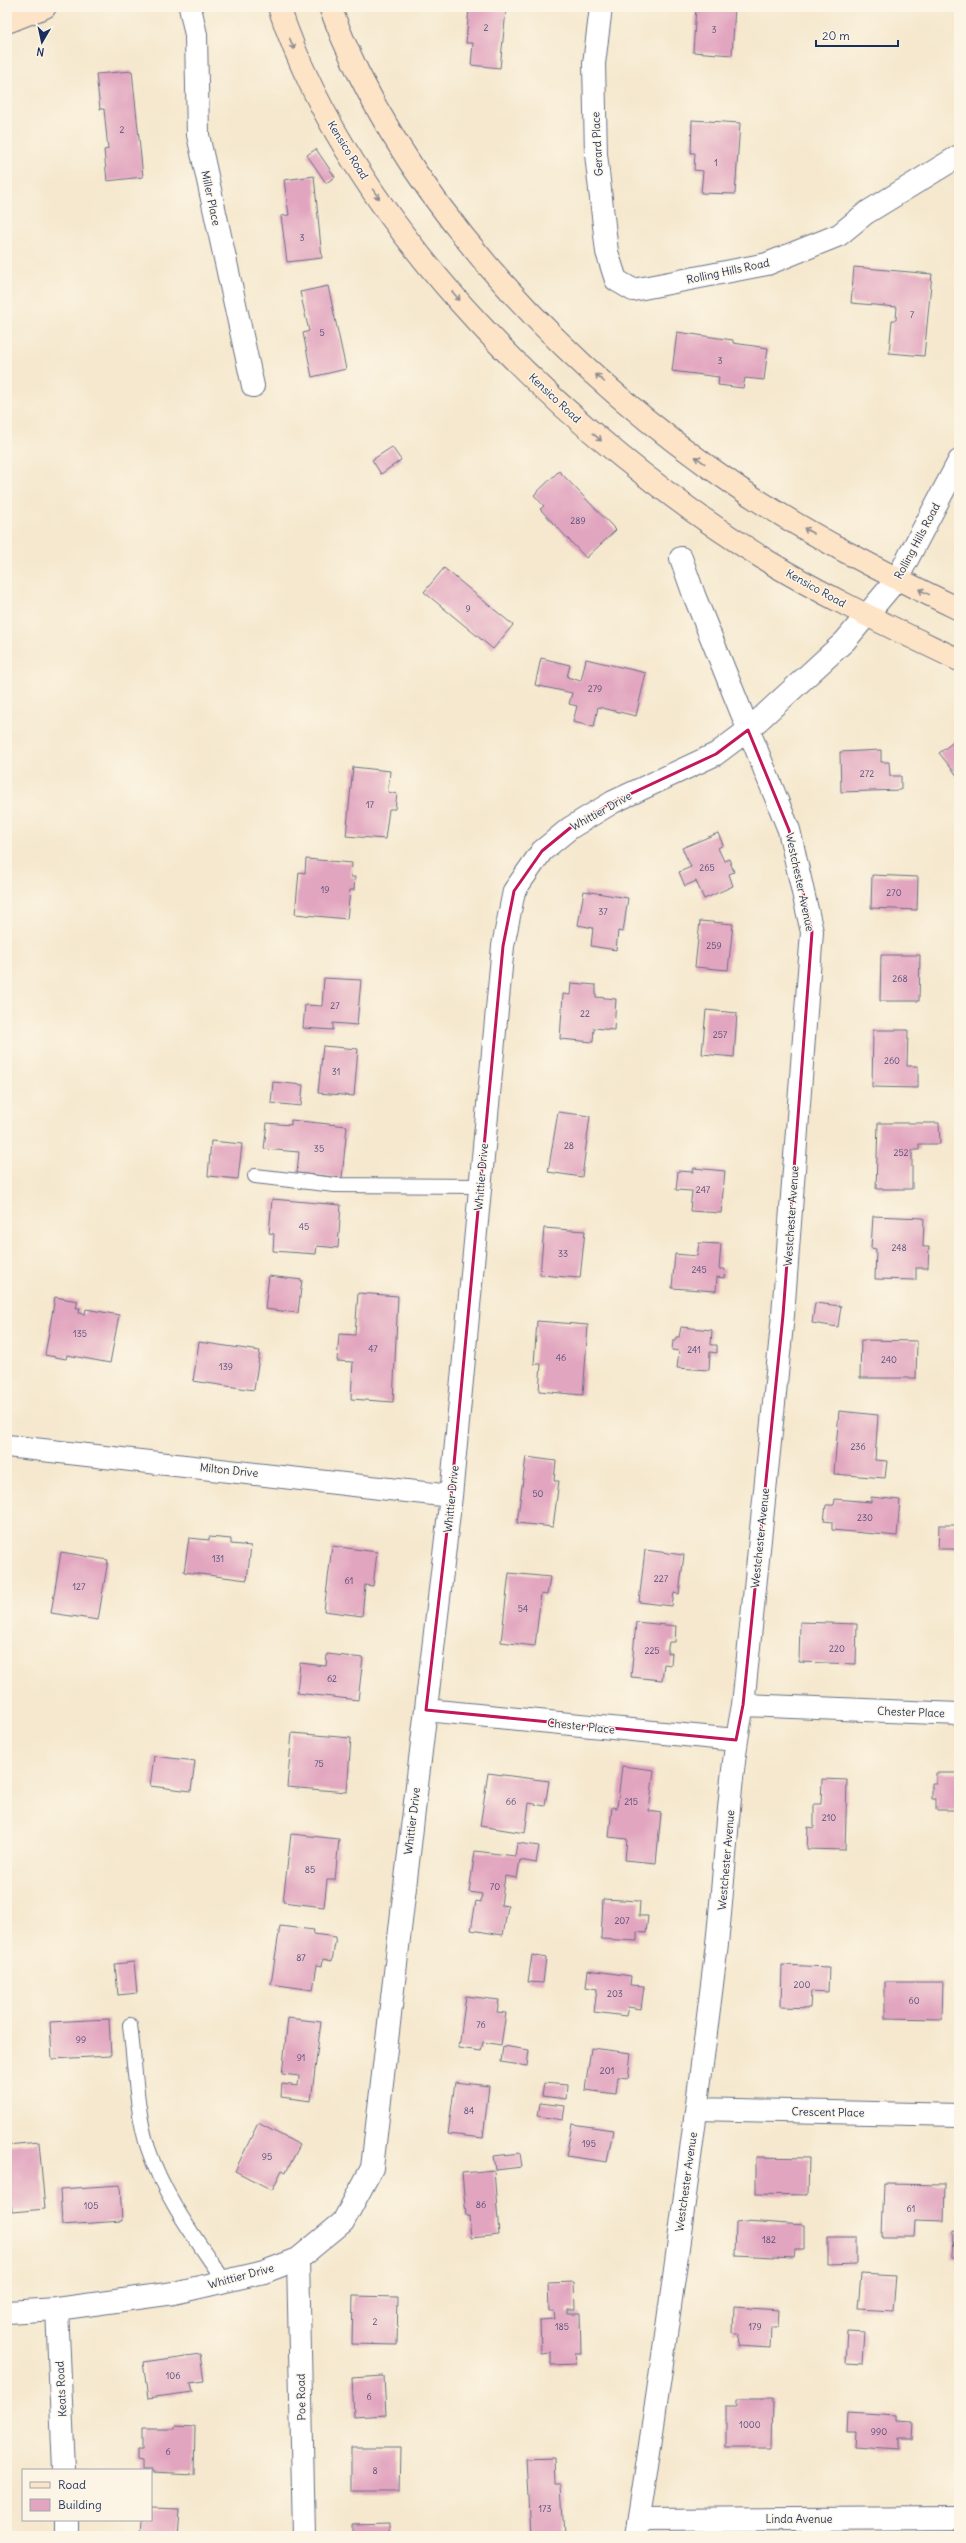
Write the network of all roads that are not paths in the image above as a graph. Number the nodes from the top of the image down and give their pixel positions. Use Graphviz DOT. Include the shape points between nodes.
graph roads {
  1 [pos="45,7"];
  2 [pos="190,7"];
  3 [pos="279,7"];
  4 [pos="330,7"];
  5 [pos="601,7"];
  6 [pos="7,22"];
  7 [pos="959,156"];
  8 [pos="616,280"];
  9 [pos="253,386"];
  10 [pos="959,461"];
  11 [pos="681,558"];
  12 [pos="897,580"];
  13 [pos="883,598"];
  14 [pos="959,609"];
  15 [pos="868,616"];
  16 [pos="959,660"];
  17 [pos="748,730"];
  18 [pos="255,1176"];
  19 [pos="481,1186"];
  20 [pos="7,1446"];
  21 [pos="452,1496"];
  22 [pos="743,1705"];
  23 [pos="426,1710"];
  24 [pos="959,1714"];
  25 [pos="736,1740"];
  26 [pos="130,2025"];
  27 [pos="697,2109"];
  28 [pos="959,2115"];
  29 [pos="298,2259"];
  30 [pos="225,2282"];
  31 [pos="57,2309"];
  32 [pos="7,2312"];
  33 [pos="64,2469"];
  34 [pos="959,2518"];
  35 [pos="67,2521"];
  36 [pos="637,2528"];
  37 [pos="67,2536"];
  38 [pos="304,2536"];
  1 -- 6 [label="street"];
  2 -- 9 [label="street, Miller Place" via="196,35 198,135"];
  3 -- 15 [label="street, Kensico Road, one-way" via="306,74 352,158 405,234 488,332 577,419 674,497 770,562"];
  12 -- 4 [label="street, one-way" via="788,519 687,451 617,393 523,303 480,256 442,208 398,145 362,80"];
  5 -- 8 [label="street, Gerard Place" via="594,64 596,154 607,252"];
  7 -- 8 [label="street, Rolling Hills Road" via="866,213 839,235 767,264 633,290"];
  10 -- 12 [label="street, Rolling Hills Road"];
  11 -- 17 [label="street, Westchester Avenue"];
  12 -- 13 [label="street, Rolling Hills Road"];
  14 -- 12 [label="street, one-way"];
  13 -- 15 [label="street, Whittier Drive"];
  15 -- 16 [label="street, Kensico Road"];
  15 -- 17 [label="street, Whittier Drive" via="828,659"];
  17 -- 19 [label="street, Whittier Drive" via="716,754 613,802 570,828 542,851 514,891 503,946"];
  17 -- 22 [label="street, Westchester Avenue" via="789,830 812,932 783,1315"];
  18 -- 19 [label="lane" via="335,1186"];
  19 -- 21 [label="street, Whittier Drive"];
  20 -- 21 [label="street, Milton Drive"];
  21 -- 23 [label="street, Whittier Drive"];
  22 -- 24 [label="street, Chester Place"];
  22 -- 25 [label="street, Westchester Avenue"];
  23 -- 25 [label="street, Chester Place"];
  23 -- 29 [label="street, Whittier Drive" via="372,2168 343,2222"];
  25 -- 27 [label="street, Westchester Avenue" via="722,1908"];
  26 -- 30 [label="lane" via="143,2131 148,2148 164,2188"];
  27 -- 28 [label="street, Crescent Place"];
  27 -- 36 [label="street, Westchester Avenue"];
  29 -- 30 [label="street, Whittier Drive" via="264,2272"];
  29 -- 38 [label="street, Poe Road"];
  30 -- 31 [label="street, Whittier Drive" via="174,2294"];
  31 -- 32 [label="street, Whittier Drive"];
  31 -- 33 [label="street, Keats Road"];
  34 -- 36 [label="street, Linda Avenue"];
  35 -- 37 [label="street"];
}
